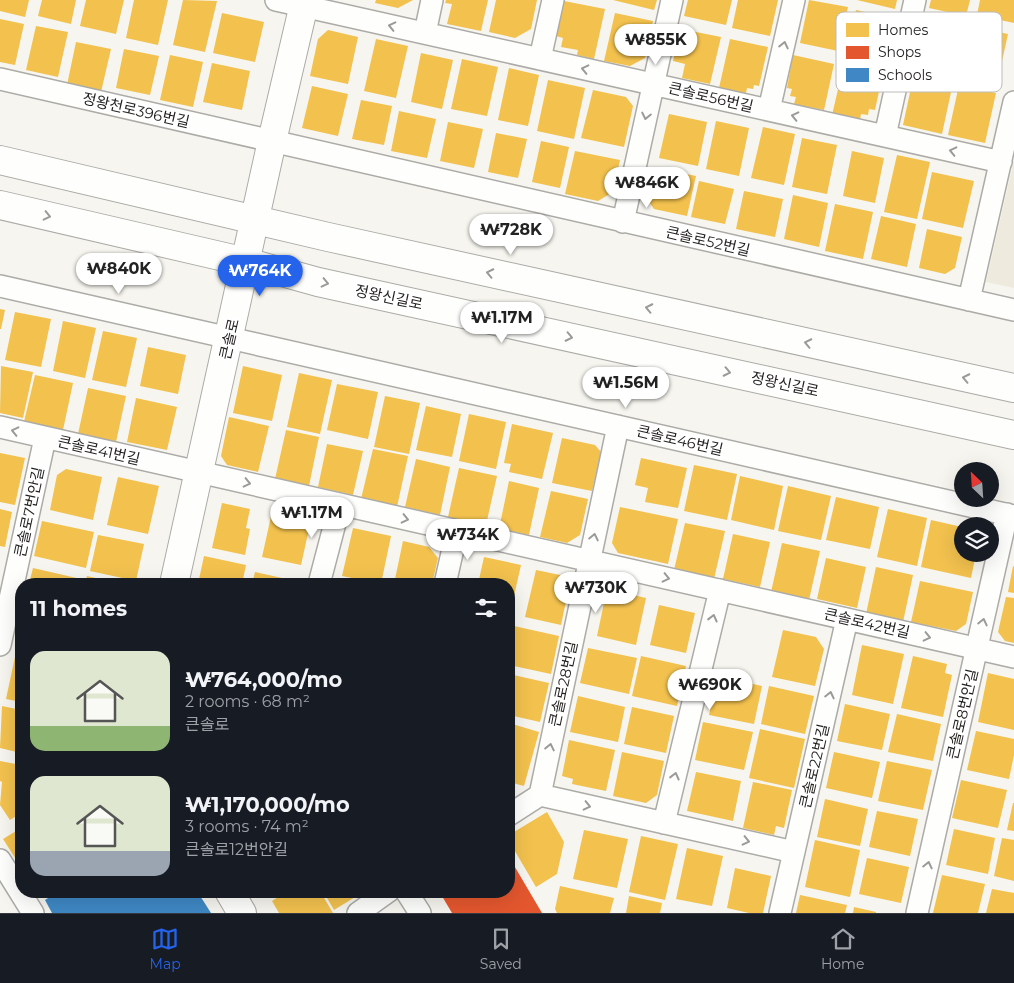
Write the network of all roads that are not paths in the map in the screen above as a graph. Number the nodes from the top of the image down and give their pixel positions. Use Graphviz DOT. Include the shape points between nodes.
graph roads {
  1 [pos="276,0"];
  2 [pos="432,0"];
  3 [pos="553,0"];
  4 [pos="672,0"];
  5 [pos="794,0"];
  6 [pos="304,3"];
  7 [pos="424,33"];
  8 [pos="540,59"];
  9 [pos="0,79"];
  10 [pos="653,84"];
  11 [pos="895,92"];
  12 [pos="1014,102"];
  13 [pos="769,110"];
  14 [pos="885,136"];
  15 [pos="272,141"];
  16 [pos="0,160"];
  17 [pos="1001,162"];
  18 [pos="0,205"];
  19 [pos="256,220"];
  20 [pos="623,222"];
  21 [pos="246,262"];
  22 [pos="0,286"];
  23 [pos="968,300"];
  24 [pos="1014,310"];
  25 [pos="229,338"];
  26 [pos="1014,388"];
  27 [pos="618,426"];
  28 [pos="0,427"];
  29 [pos="1014,435"];
  30 [pos="45,438"];
  31 [pos="199,472"];
  32 [pos="340,504"];
  33 [pos="1010,515"];
  34 [pos="457,531"];
  35 [pos="589,560"];
  36 [pos="175,578"];
  37 [pos="321,578"];
  38 [pos="446,578"];
  39 [pos="720,590"];
  40 [pos="847,619"];
  41 [pos="0,645"];
  42 [pos="977,648"];
  43 [pos="1014,657"];
  44 [pos="540,795"];
  45 [pos="515,810"];
  46 [pos="664,823"];
  47 [pos="794,852"];
  48 [pos="0,860"];
  49 [pos="15,884"];
  50 [pos="24,898"];
  51 [pos="233,898"];
  52 [pos="379,898"];
  53 [pos="410,898"];
  54 [pos="33,913"];
  55 [pos="242,913"];
  56 [pos="358,913"];
  57 [pos="420,913"];
  58 [pos="780,913"];
  59 [pos="917,913"];
  1 -- 6 [label="street"];
  2 -- 7 [label="street"];
  3 -- 8 [label="street"];
  4 -- 10 [label="street, 큰솔로56번길"];
  13 -- 5 [label="street, 큰솔로56번길, one-way"];
  7 -- 6 [label="street, 큰솔로56번길, one-way"];
  6 -- 15 [label="street, 큰솔로"];
  7 -- 8 [label="street, 큰솔로56번길"];
  10 -- 8 [label="street, 큰솔로56번길, one-way"];
  9 -- 15 [label="street, 정왕천로396번길"];
  10 -- 13 [label="street, 큰솔로56번길"];
  10 -- 20 [label="street, 큰솔로56번길, one-way"];
  11 -- 14 [label="street"];
  12 -- 17 [label="street"];
  14 -- 13 [label="street, 큰솔로56번길, one-way"];
  17 -- 14 [label="street, 큰솔로56번길, one-way"];
  15 -- 19 [label="street, 큰솔로"];
  15 -- 20 [label="street, 큰솔로52번길"];
  16 -- 19 [label="street"];
  17 -- 23 [label="street"];
  18 -- 21 [label="street, 정왕신길로, one-way"];
  19 -- 21 [label="street, 큰솔로"];
  26 -- 19 [label="street, one-way"];
  20 -- 23 [label="street, 큰솔로52번길"];
  21 -- 25 [label="street, 큰솔로"];
  21 -- 29 [label="street, 정왕신길로, one-way" via="318,282"];
  22 -- 25 [label="street, 큰솔로46번길"];
  23 -- 24 [label="street, 큰솔로52번길"];
  25 -- 27 [label="street, 큰솔로46번길"];
  25 -- 31 [label="street, 큰솔로"];
  27 -- 33 [label="street, 큰솔로46번길"];
  35 -- 27 [label="street, 큰솔로28번길, one-way"];
  30 -- 28 [label="street, 큰솔로41번길, one-way"];
  30 -- 31 [label="street, 큰솔로41번길"];
  30 -- 41 [label="street, 큰솔로7번안길"];
  31 -- 32 [label="street, 큰솔로42번길, one-way"];
  31 -- 36 [label="street, 큰솔로"];
  32 -- 34 [label="street, 큰솔로42번길, one-way"];
  32 -- 37 [label="street"];
  42 -- 33 [label="street, 큰솔로8번안길, one-way"];
  34 -- 35 [label="street, 큰솔로42번길"];
  34 -- 38 [label="street"];
  35 -- 39 [label="street, 큰솔로42번길, one-way"];
  44 -- 35 [label="street, 큰솔로28번길, one-way"];
  39 -- 40 [label="street, 큰솔로42번길"];
  46 -- 39 [label="street, one-way"];
  40 -- 42 [label="street, 큰솔로42번길, one-way"];
  47 -- 40 [label="street, 큰솔로22번길, one-way"];
  42 -- 43 [label="street, 큰솔로42번길"];
  59 -- 42 [label="street, 큰솔로8번안길, one-way"];
  44 -- 45 [label="street"];
  44 -- 46 [label="street, one-way"];
  46 -- 47 [label="street, one-way"];
  47 -- 58 [label="street, 큰솔로22번길"];
  48 -- 49 [label="street"];
  50 -- 54 [label="street"];
  51 -- 55 [label="street"];
  52 -- 56 [label="street"];
  53 -- 57 [label="street"];
}
